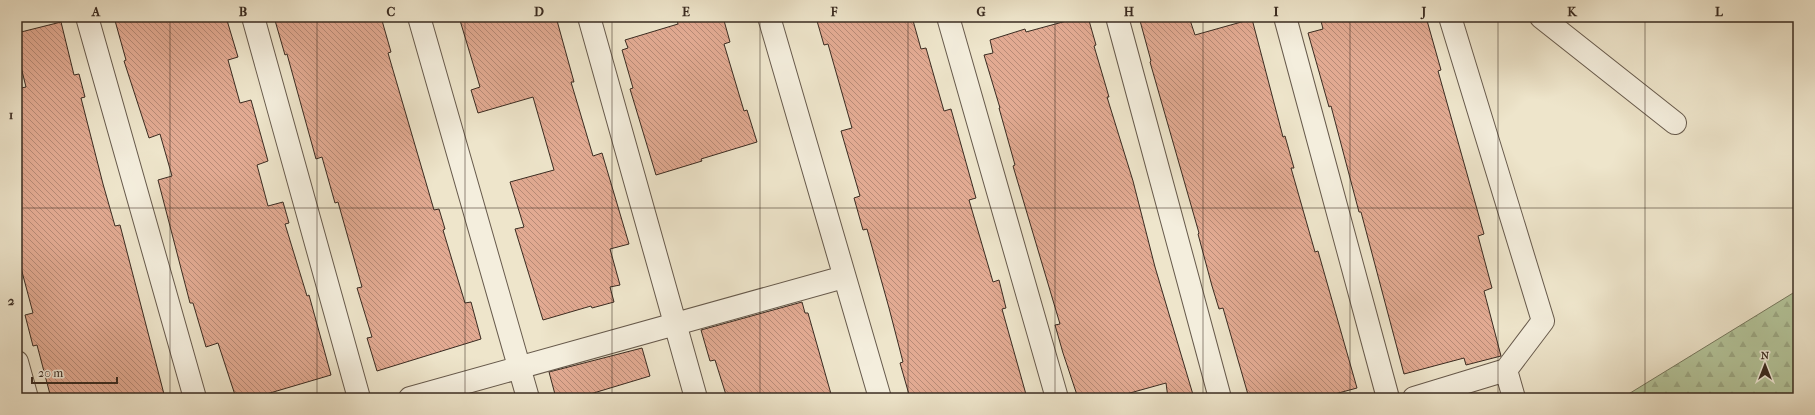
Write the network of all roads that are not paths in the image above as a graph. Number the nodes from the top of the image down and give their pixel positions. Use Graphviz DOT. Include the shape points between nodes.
graph roads {
  1 [pos="87,17"];
  2 [pos="254,17"];
  3 [pos="419,17"];
  4 [pos="589,17"];
  5 [pos="769,17"];
  6 [pos="948,17"];
  7 [pos="1117,17"];
  8 [pos="1285,17"];
  9 [pos="1450,17"];
  10 [pos="1541,17"];
  11 [pos="1675,123"];
  12 [pos="844,277"];
  13 [pos="676,324"];
  14 [pos="17,362"];
  15 [pos="520,367"];
  16 [pos="1506,370"];
  17 [pos="27,398"];
  18 [pos="195,398"];
  19 [pos="359,398"];
  20 [pos="410,398"];
  21 [pos="528,398"];
  22 [pos="696,398"];
  23 [pos="880,398"];
  24 [pos="1057,398"];
  25 [pos="1220,398"];
  26 [pos="1388,398"];
  27 [pos="1414,398"];
  28 [pos="1514,398"];
  1 -- 18 [label="street"];
  2 -- 19 [label="street"];
  3 -- 15 [label="street"];
  4 -- 13 [label="street"];
  5 -- 12 [label="street"];
  6 -- 24 [label="street"];
  7 -- 25 [label="street"];
  8 -- 26 [label="street"];
  9 -- 16 [label="street" via="1543,321"];
  10 -- 11 [label="street"];
  12 -- 13 [label="street"];
  12 -- 23 [label="street"];
  13 -- 15 [label="street"];
  13 -- 22 [label="street"];
  14 -- 17 [label="street"];
  15 -- 20 [label="street"];
  15 -- 21 [label="street"];
  16 -- 27 [label="street"];
  16 -- 28 [label="street"];
}
